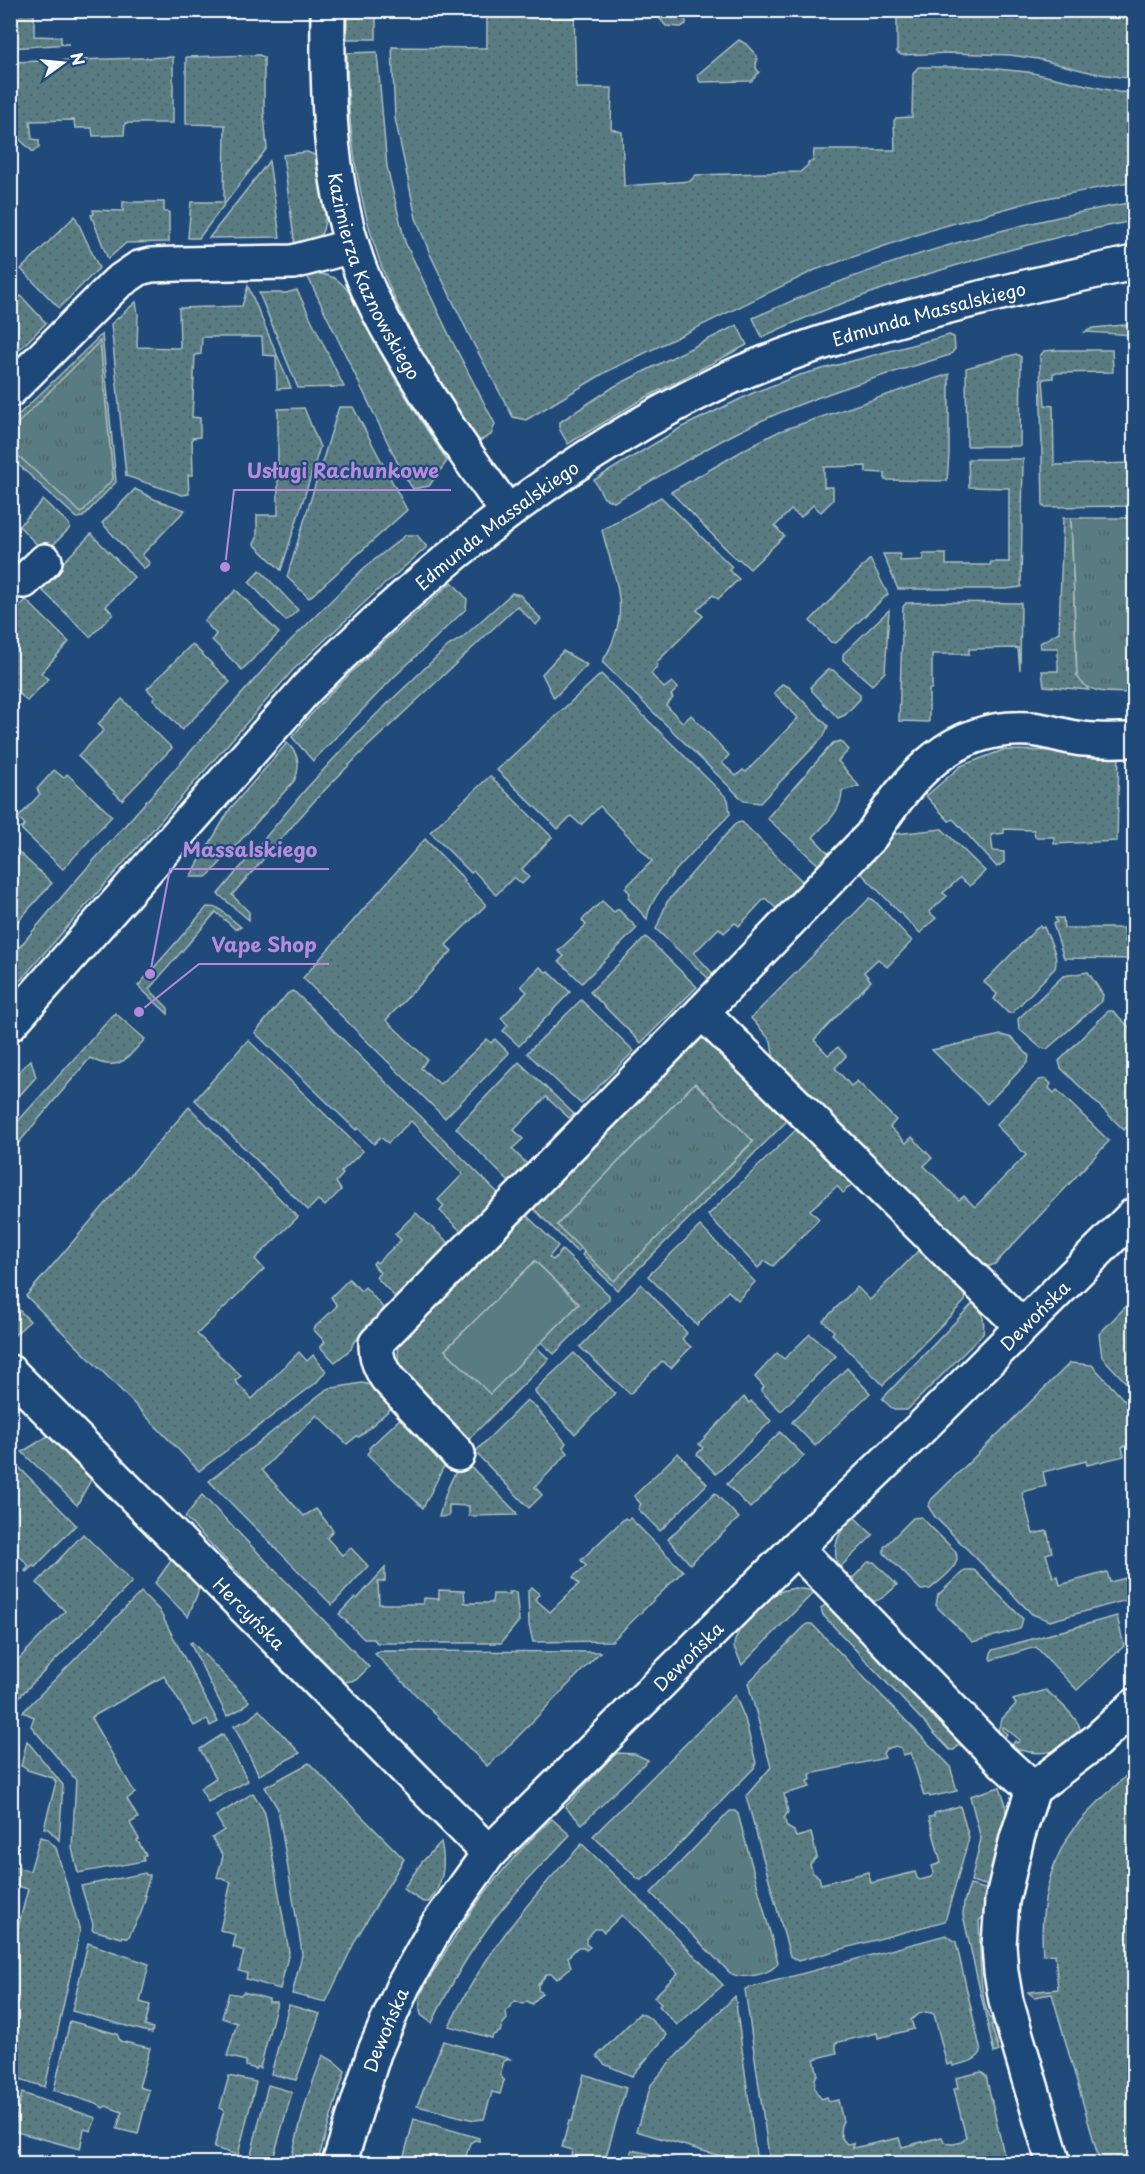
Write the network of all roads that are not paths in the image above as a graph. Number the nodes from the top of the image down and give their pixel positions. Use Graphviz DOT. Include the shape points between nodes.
graph roads {
  1 [pos="328,10"];
  2 [pos="352,246"];
  3 [pos="1134,263"];
  4 [pos="10,390"];
  5 [pos="508,512"];
  6 [pos="45,561"];
  7 [pos="10,580"];
  8 [pos="1134,740"];
  9 [pos="702,1012"];
  10 [pos="10,1024"];
  11 [pos="1134,1215"];
  12 [pos="1022,1326"];
  13 [pos="10,1372"];
  14 [pos="458,1455"];
  15 [pos="796,1548"];
  16 [pos="1134,1706"];
  17 [pos="1033,1789"];
  18 [pos="489,1853"];
  19 [pos="339,2163"];
  20 [pos="1054,2163"];
  1 -- 2 [label="street, Kazimierza Kaznowskiego" via="332,142"];
  2 -- 4 [label="street" via="293,262 139,268 117,283"];
  2 -- 5 [label="street, Kazimierza Kaznowskiego" via="398,348 452,435"];
  3 -- 5 [label="street, Edmunda Massalskiego" via="957,303 780,357 714,385 657,416"];
  5 -- 10 [label="street, Edmunda Massalskiego" via="378,620 307,688"];
  6 -- 7 [label="street" via="24,581"];
  8 -- 9 [label="street" via="1082,739 1029,729 999,730 948,747 908,784 872,836"];
  9 -- 12 [label="street"];
  9 -- 14 [label="street" via="376,1343 379,1366 387,1378"];
  11 -- 12 [label="street, Dewońska"];
  12 -- 15 [label="street, Dewońska"];
  13 -- 18 [label="street, Hercyńska"];
  15 -- 17 [label="street"];
  15 -- 18 [label="street, Dewońska"];
  16 -- 17 [label="street" via="1095,1743"];
  17 -- 20 [label="street" via="1002,1901 999,1945 1006,2001"];
  18 -- 19 [label="street, Dewońska" via="436,1927 403,1986 374,2053"];
}
